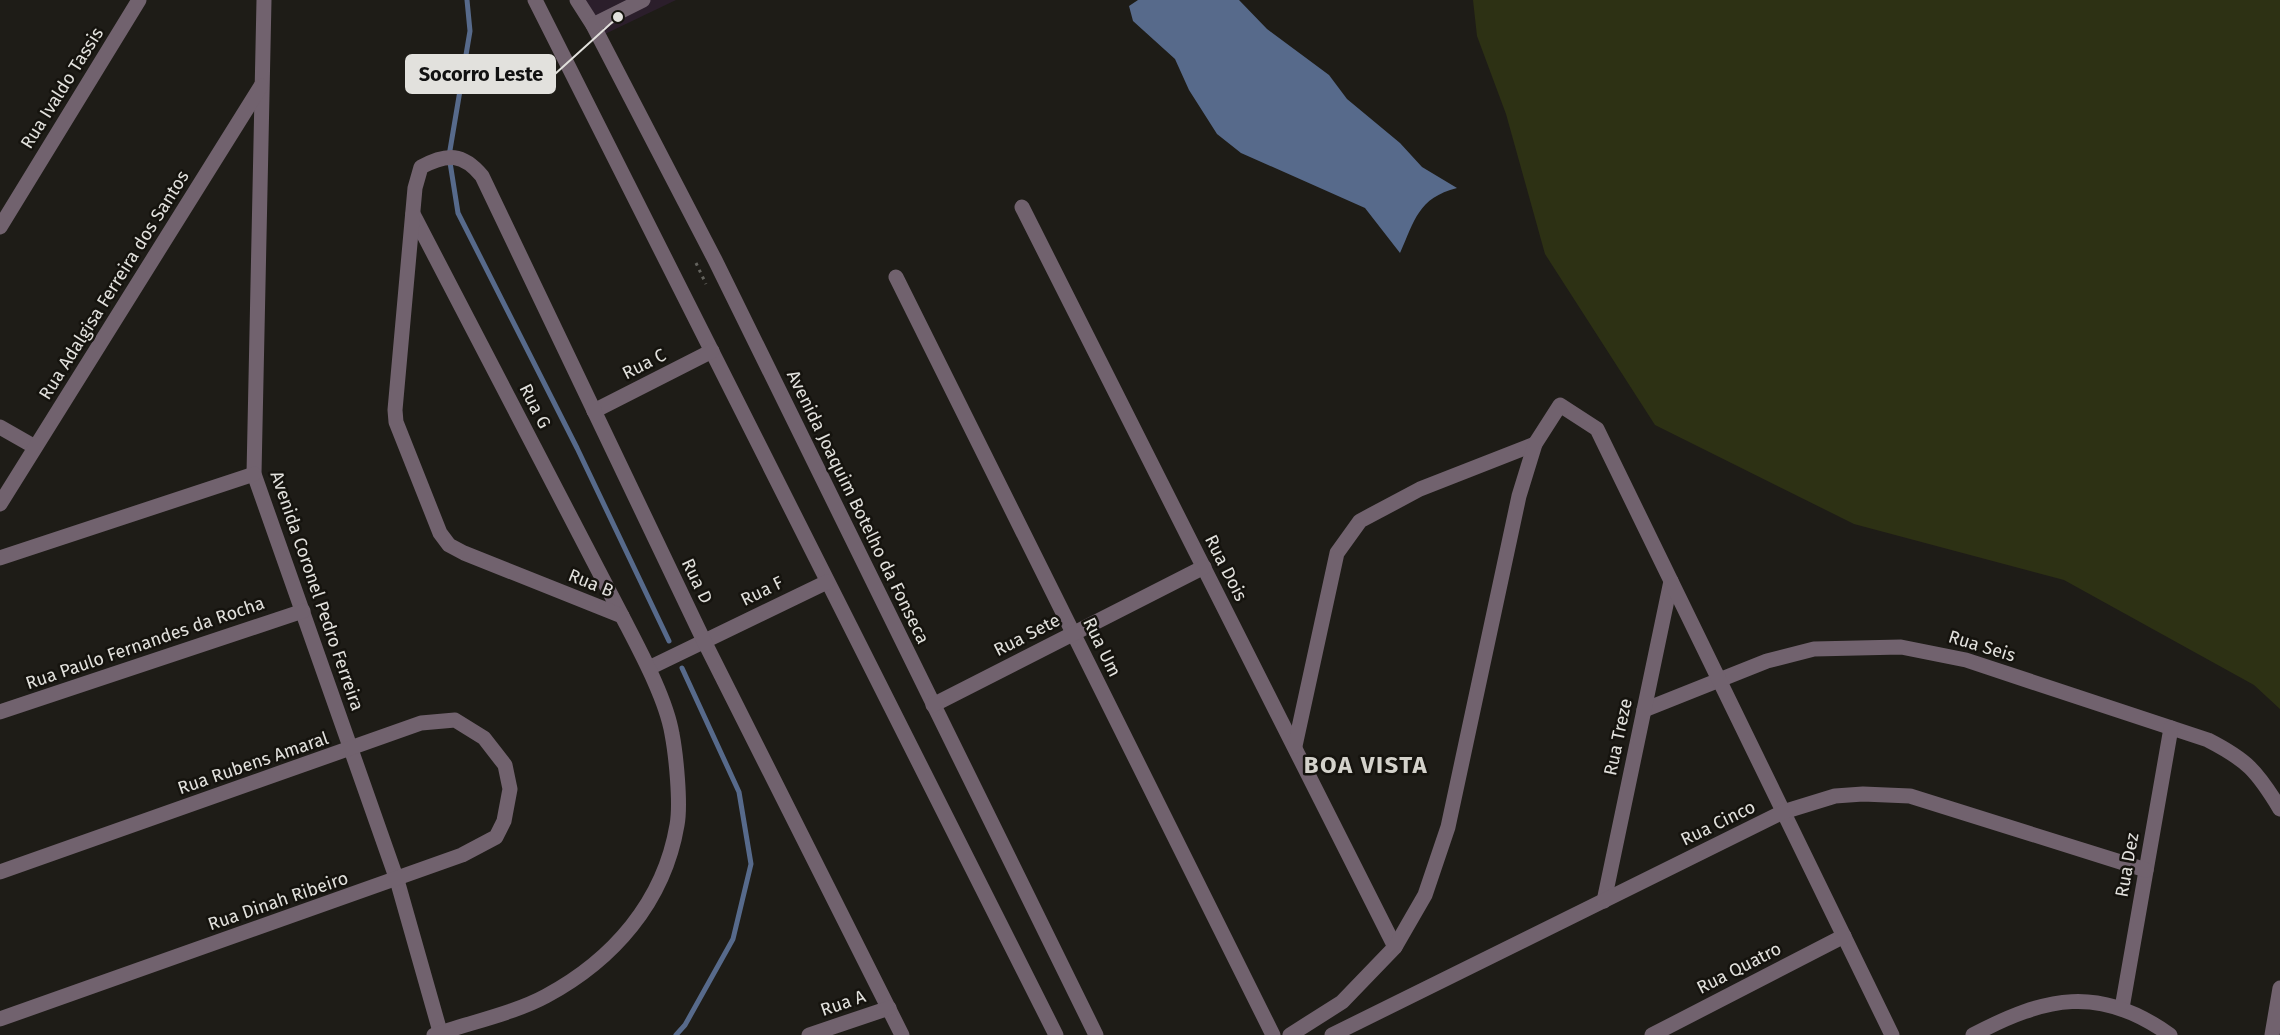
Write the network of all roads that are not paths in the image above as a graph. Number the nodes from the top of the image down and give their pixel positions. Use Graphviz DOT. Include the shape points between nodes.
graph roads {
  1 [pos="139,0"];
  2 [pos="264,0"];
  3 [pos="535,0"];
  4 [pos="578,0"];
  5 [pos="643,0"];
  6 [pos="593,25"];
  7 [pos="261,86"];
  8 [pos="449,156"];
  9 [pos="1023,207"];
  10 [pos="413,214"];
  11 [pos="0,227"];
  12 [pos="896,277"];
  13 [pos="712,351"];
  14 [pos="594,411"];
  15 [pos="0,427"];
  16 [pos="1535,444"];
  17 [pos="36,447"];
  18 [pos="254,474"];
  19 [pos="0,504"];
  20 [pos="0,558"];
  21 [pos="1204,567"];
  22 [pos="1671,581"];
  23 [pos="827,582"];
  24 [pos="303,611"];
  25 [pos="622,616"];
  26 [pos="1073,634"];
  27 [pos="704,641"];
  28 [pos="649,668"];
  29 [pos="1719,679"];
  30 [pos="933,705"];
  31 [pos="1644,710"];
  32 [pos="0,712"];
  33 [pos="2171,728"];
  34 [pos="1295,746"];
  35 [pos="351,749"];
  36 [pos="505,765"];
  37 [pos="2280,808"];
  38 [pos="1783,812"];
  39 [pos="2146,870"];
  40 [pos="0,872"];
  41 [pos="397,880"];
  42 [pos="1604,901"];
  43 [pos="1844,936"];
  44 [pos="1395,947"];
  45 [pos="2280,988"];
  46 [pos="889,1008"];
  47 [pos="2122,1008"];
  48 [pos="0,1019"];
  49 [pos="439,1034"];
  50 [pos="809,1035"];
  51 [pos="902,1035"];
  52 [pos="1056,1035"];
  53 [pos="1096,1035"];
  54 [pos="1273,1035"];
  55 [pos="1290,1035"];
  56 [pos="1332,1035"];
  57 [pos="1653,1035"];
  58 [pos="1892,1035"];
  59 [pos="1973,1035"];
  60 [pos="2170,1035"];
  61 [pos="2272,1035"];
  1 -- 11 [label="street, Rua Ivaldo Tassis"];
  2 -- 7 [label="street, Avenida Coronel Pedro Ferreira"];
  3 -- 13 [label="street"];
  4 -- 6 [label="street, Avenida Joaquim Botelho da Fonseca"];
  5 -- 6 [label="street"];
  6 -- 30 [label="street, Avenida Joaquim Botelho da Fonseca" via="715,260"];
  7 -- 17 [label="street, Rua Adalgisa Ferreira dos Santos"];
  7 -- 18 [label="street, Avenida Coronel Pedro Ferreira"];
  8 -- 10 [label="street, Rua B" via="421,167"];
  8 -- 14 [label="street, Rua D" via="471,162 482,176"];
  9 -- 21 [label="street, Rua Dois"];
  10 -- 25 [label="street, Rua G"];
  10 -- 25 [label="street, Rua B" via="396,422 440,533 464,553"];
  12 -- 26 [label="street, Rua Um"];
  13 -- 14 [label="street, Rua C"];
  13 -- 23 [label="street"];
  14 -- 27 [label="street, Rua D"];
  15 -- 17 [label="street"];
  16 -- 22 [label="street" via="1560,405 1597,429"];
  16 -- 34 [label="street" via="1420,489 1378,509 1352,530 1337,553"];
  16 -- 44 [label="street" via="1506,552 1448,827 1425,895"];
  17 -- 19 [label="street, Rua Adalgisa Ferreira dos Santos"];
  18 -- 20 [label="street"];
  18 -- 24 [label="street, Avenida Coronel Pedro Ferreira"];
  21 -- 26 [label="street, Rua Sete"];
  21 -- 34 [label="street, Rua Dois"];
  22 -- 29 [label="street"];
  22 -- 31 [label="street, Rua Treze"];
  23 -- 27 [label="street, Rua F"];
  23 -- 52 [label="street"];
  24 -- 32 [label="street, Rua Paulo Fernandes da Rocha"];
  24 -- 35 [label="street, Avenida Coronel Pedro Ferreira"];
  25 -- 28 [label="street, Rua B"];
  26 -- 30 [label="street, Rua Sete"];
  26 -- 54 [label="street, Rua Um"];
  27 -- 28 [label="street, Rua F"];
  27 -- 46 [label="street, Rua D"];
  28 -- 49 [label="street, Rua B" via="672,732 676,776 677,823 664,873 625,937 599,963 544,998"];
  29 -- 31 [label="street, Rua Seis"];
  29 -- 33 [label="street, Rua Seis" via="1814,649 1900,646 1966,660"];
  29 -- 38 [label="street"];
  30 -- 53 [label="street, Avenida Joaquim Botelho da Fonseca"];
  31 -- 42 [label="street, Rua Treze"];
  33 -- 37 [label="street, Rua Seis" via="2239,756 2266,785"];
  33 -- 39 [label="street, Rua Dez"];
  34 -- 44 [label="street, Rua Dois"];
  35 -- 36 [label="street, Rua Rubens Amaral" via="421,723 455,720 484,738"];
  35 -- 40 [label="street, Rua Rubens Amaral"];
  35 -- 41 [label="street, Avenida Coronel Pedro Ferreira"];
  36 -- 41 [label="street, Rua Dinah Ribeiro" via="510,789 496,837"];
  38 -- 39 [label="street, Rua Cinco" via="1835,796 1910,796"];
  38 -- 42 [label="street, Rua Cinco"];
  38 -- 43 [label="street"];
  39 -- 47 [label="street, Rua Dez"];
  41 -- 48 [label="street, Rua Dinah Ribeiro"];
  41 -- 49 [label="street, Avenida Coronel Pedro Ferreira"];
  42 -- 56 [label="street, Rua Cinco"];
  43 -- 57 [label="street, Rua Quatro"];
  43 -- 58 [label="street"];
  44 -- 55 [label="street" via="1342,1002"];
  45 -- 61 [label="street"];
  46 -- 50 [label="street, Rua A"];
  46 -- 51 [label="street, Rua D"];
  47 -- 59 [label="street" via="2091,1002 2048,1003"];
  47 -- 60 [label="street"];
}
